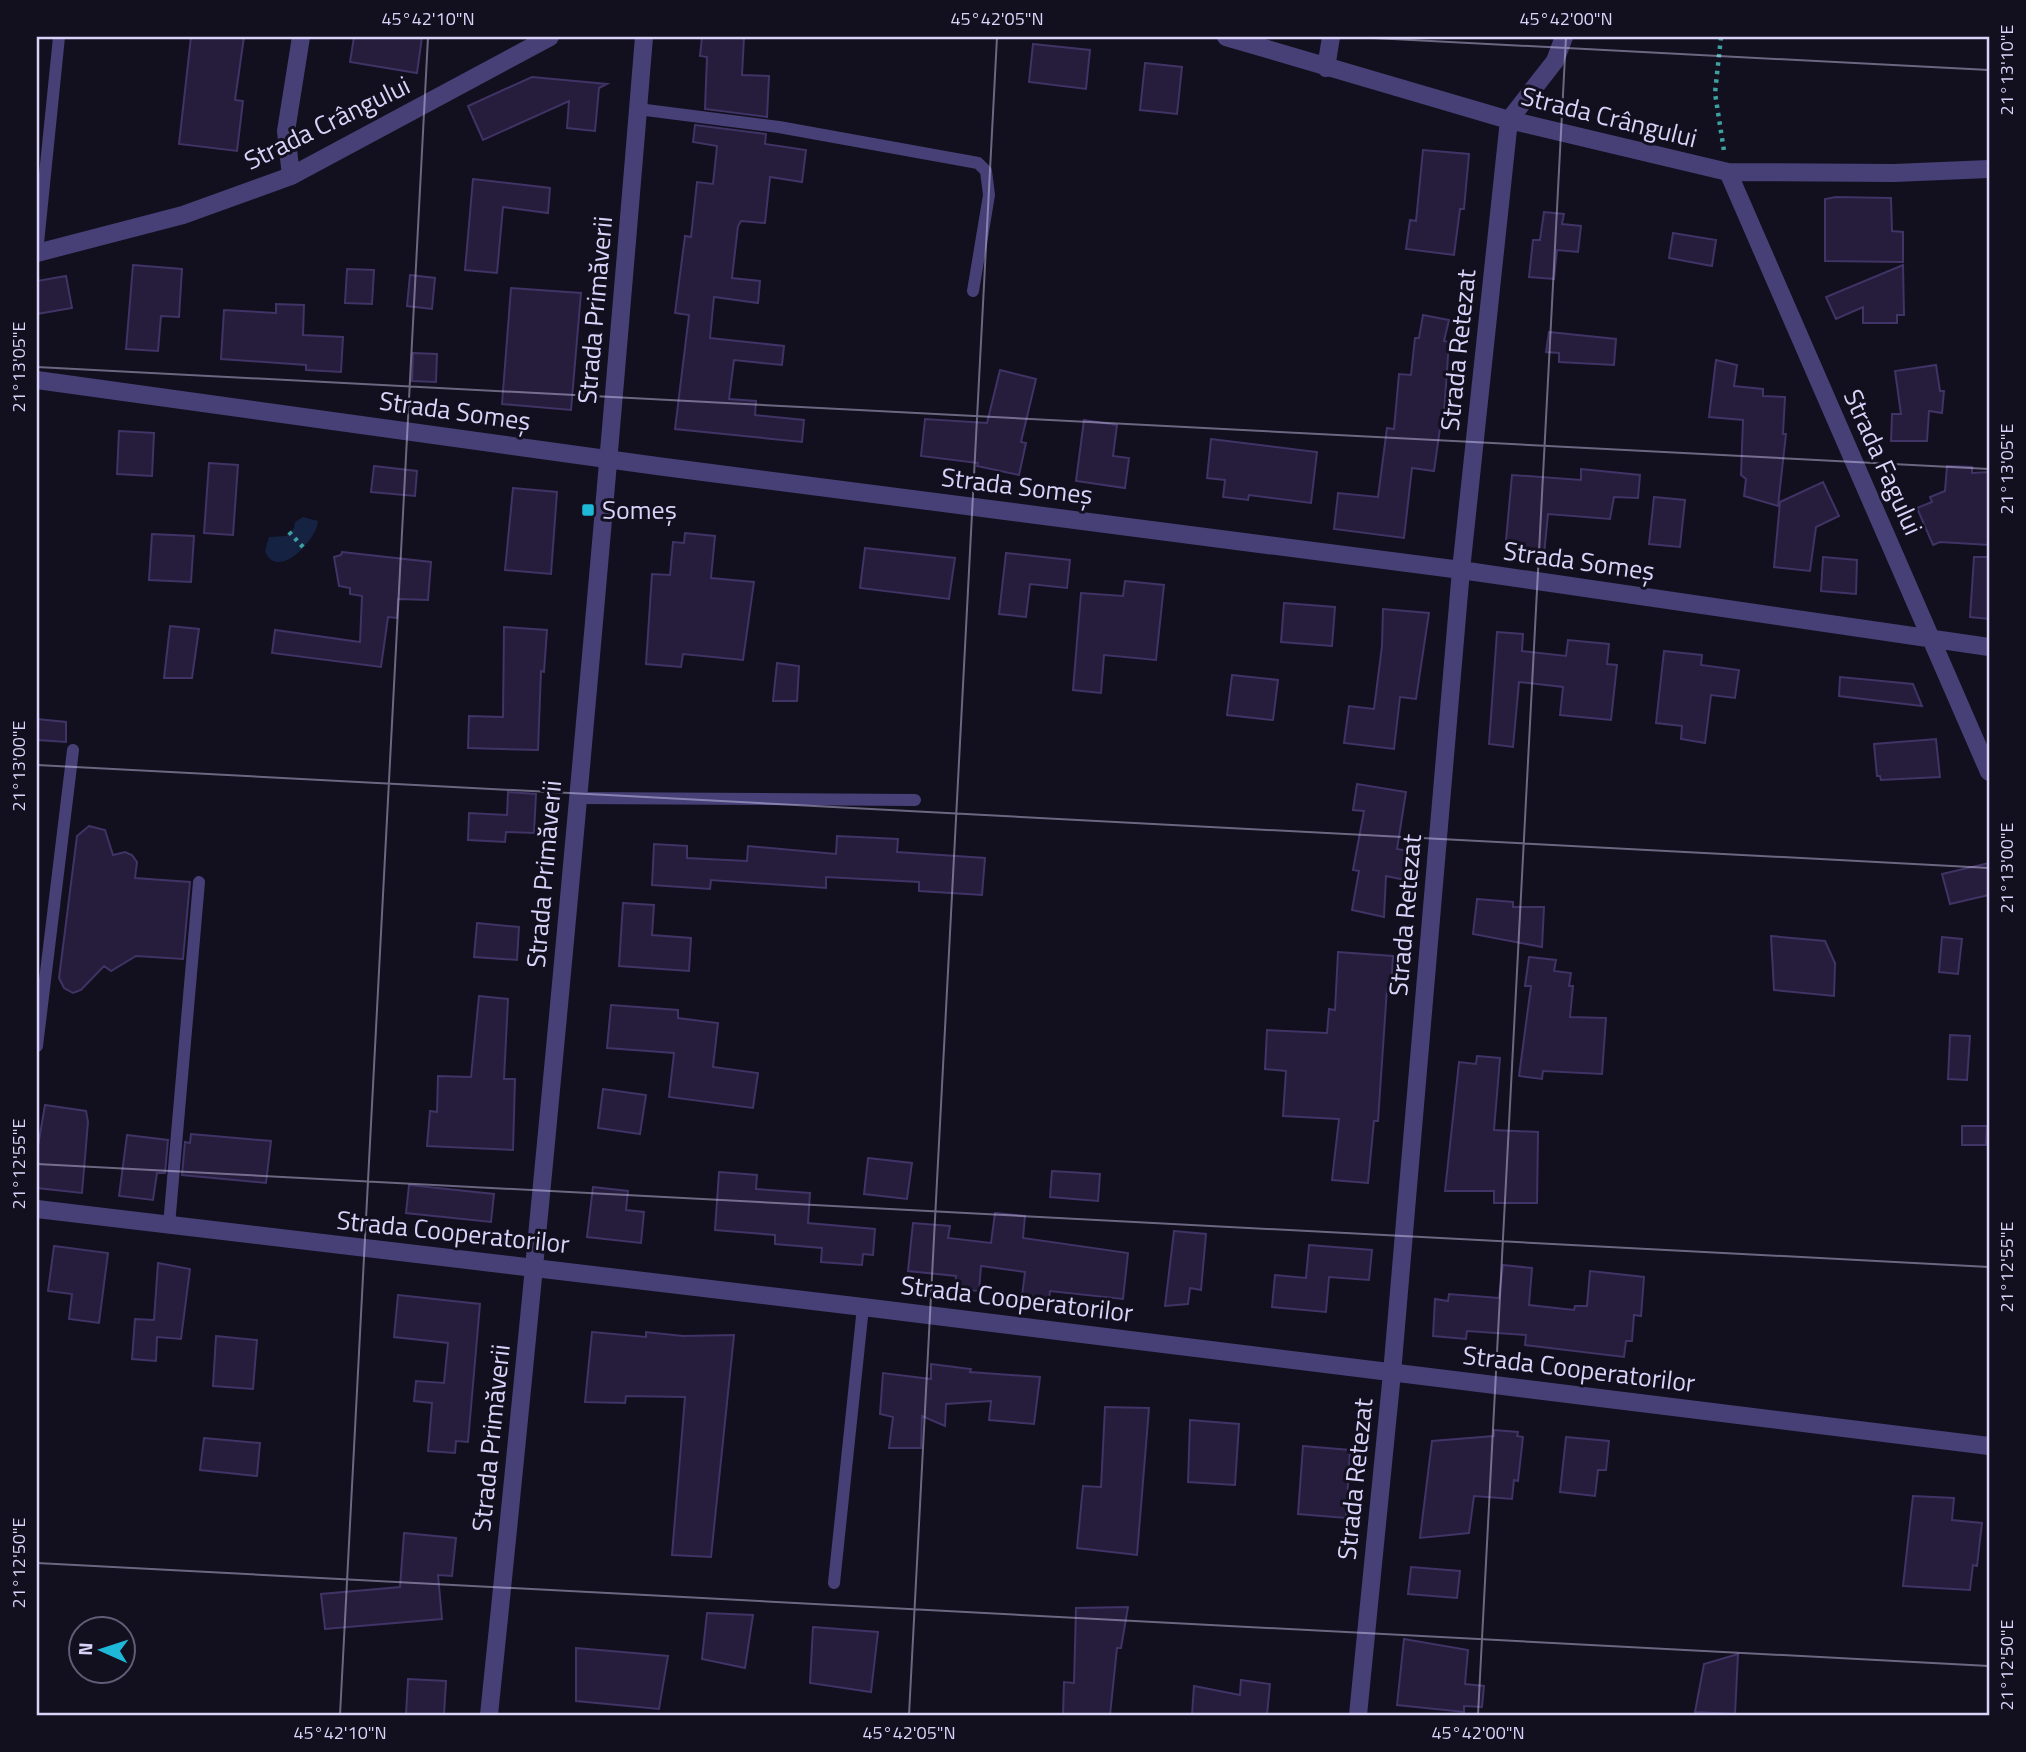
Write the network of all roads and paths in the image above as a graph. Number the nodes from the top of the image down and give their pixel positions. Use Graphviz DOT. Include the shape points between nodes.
graph roads {
  1 [pos="59,37"];
  2 [pos="301,37"];
  3 [pos="550,37"];
  4 [pos="644,37"];
  5 [pos="1226,37"];
  6 [pos="1331,37"];
  7 [pos="1564,37"];
  8 [pos="1721,37"];
  9 [pos="1326,68"];
  10 [pos="638,109"];
  11 [pos="1509,120"];
  12 [pos="1989,169"];
  13 [pos="1728,173"];
  14 [pos="291,176"];
  15 [pos="37,253"];
  16 [pos="972,291"];
  17 [pos="37,380"];
  18 [pos="609,459"];
  19 [pos="289,532"];
  20 [pos="303,547"];
  21 [pos="1461,570"];
  22 [pos="1930,636"];
  23 [pos="1989,647"];
  24 [pos="73,750"];
  25 [pos="1989,772"];
  26 [pos="577,798"];
  27 [pos="915,800"];
  28 [pos="199,882"];
  29 [pos="37,1046"];
  30 [pos="37,1209"];
  31 [pos="169,1226"];
  32 [pos="535,1269"];
  33 [pos="863,1307"];
  34 [pos="1392,1373"];
  35 [pos="1989,1446"];
  36 [pos="834,1583"];
  37 [pos="489,1715"];
  38 [pos="1359,1715"];
  1 -- 15 [label="lane"];
  2 -- 14 [label="street" via="286,131"];
  3 -- 14 [label="street, Strada Crângului"];
  4 -- 10 [label="street, Strada Primăverii"];
  5 -- 9 [label="street, Strada Crângului"];
  6 -- 9 [label="street"];
  7 -- 11 [label="street" via="1555,61"];
  8 -- 13 [label="path" via="1714,93"];
  9 -- 11 [label="street, Strada Crângului"];
  10 -- 16 [label="lane" via="779,127 978,163 986,171 989,195"];
  10 -- 18 [label="street, Strada Primăverii"];
  11 -- 13 [label="street, Strada Crângului"];
  11 -- 21 [label="street, Strada Retezat"];
  12 -- 13 [label="street, Strada Crângului"];
  13 -- 22 [label="street, Strada Fagului"];
  14 -- 15 [label="street, Strada Crângului" via="183,215"];
  17 -- 18 [label="street, Strada Someș"];
  18 -- 21 [label="street, Strada Someș"];
  18 -- 26 [label="street, Strada Primăverii"];
  19 -- 20 [label="path"];
  21 -- 22 [label="street, Strada Someș"];
  21 -- 34 [label="street, Strada Retezat"];
  22 -- 23 [label="street, Strada Someș"];
  22 -- 25 [label="street, Strada Fagului"];
  24 -- 29 [label="lane"];
  26 -- 27 [label="lane"];
  26 -- 32 [label="street, Strada Primăverii"];
  28 -- 31 [label="lane"];
  30 -- 31 [label="street, Strada Cooperatorilor"];
  31 -- 32 [label="street, Strada Cooperatorilor"];
  32 -- 33 [label="street, Strada Cooperatorilor"];
  32 -- 37 [label="street, Strada Primăverii"];
  33 -- 34 [label="street, Strada Cooperatorilor"];
  33 -- 36 [label="lane"];
  34 -- 35 [label="street, Strada Cooperatorilor"];
  34 -- 38 [label="street, Strada Retezat"];
}
